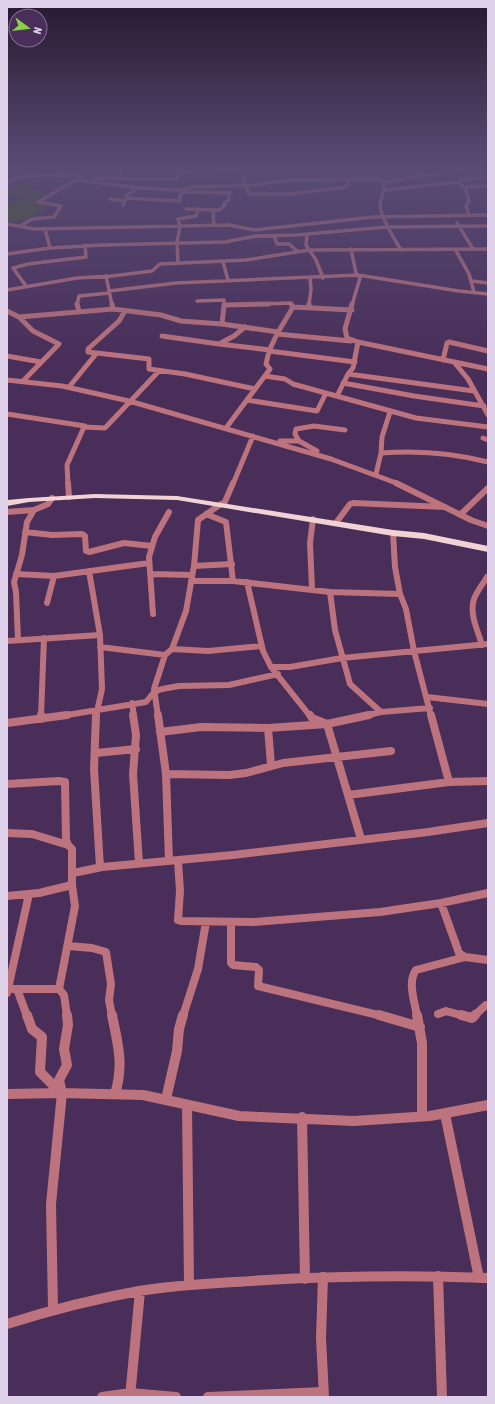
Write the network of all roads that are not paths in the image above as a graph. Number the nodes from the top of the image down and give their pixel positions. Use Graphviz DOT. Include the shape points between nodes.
graph roads {
  1 [pos="46,232"];
  2 [pos="179,232"];
  3 [pos="255,232"];
  4 [pos="335,232"];
  5 [pos="390,232"];
  6 [pos="462,232"];
  7 [pos="307,234"];
  8 [pos="256,236"];
  9 [pos="274,236"];
  10 [pos="177,243"];
  11 [pos="85,245"];
  12 [pos="50,248"];
  13 [pos="351,249"];
  14 [pos="455,249"];
  15 [pos="473,249"];
  16 [pos="488,249"];
  17 [pos="309,250"];
  18 [pos="401,250"];
  19 [pos="297,251"];
  20 [pos="7,254"];
  21 [pos="223,262"];
  22 [pos="178,263"];
  23 [pos="358,275"];
  24 [pos="106,276"];
  25 [pos="310,278"];
  26 [pos="323,278"];
  27 [pos="228,280"];
  28 [pos="472,281"];
  29 [pos="488,284"];
  30 [pos="26,286"];
  31 [pos="7,290"];
  32 [pos="109,292"];
  33 [pos="474,292"];
  34 [pos="488,294"];
  35 [pos="197,301"];
  36 [pos="224,305"];
  37 [pos="293,307"];
  38 [pos="309,307"];
  39 [pos="113,309"];
  40 [pos="352,310"];
  41 [pos="7,311"];
  42 [pos="79,311"];
  43 [pos="125,311"];
  44 [pos="19,317"];
  45 [pos="222,324"];
  46 [pos="245,327"];
  47 [pos="278,333"];
  48 [pos="162,336"];
  49 [pos="351,340"];
  50 [pos="358,342"];
  51 [pos="219,344"];
  52 [pos="269,351"];
  53 [pos="488,351"];
  54 [pos="96,354"];
  55 [pos="7,356"];
  56 [pos="444,360"];
  57 [pos="41,362"];
  58 [pos="355,362"];
  59 [pos="453,362"];
  60 [pos="488,369"];
  61 [pos="158,371"];
  62 [pos="348,374"];
  63 [pos="265,376"];
  64 [pos="7,380"];
  65 [pos="23,381"];
  66 [pos="343,383"];
  67 [pos="69,387"];
  68 [pos="255,389"];
  69 [pos="474,391"];
  70 [pos="326,393"];
  71 [pos="338,396"];
  72 [pos="247,400"];
  73 [pos="129,401"];
  74 [pos="484,406"];
  75 [pos="390,412"];
  76 [pos="7,414"];
  77 [pos="488,415"];
  78 [pos="85,426"];
  79 [pos="488,427"];
  80 [pos="226,428"];
  81 [pos="345,430"];
  82 [pos="253,436"];
  83 [pos="299,441"];
  84 [pos="279,444"];
  85 [pos="381,452"];
  86 [pos="324,456"];
  87 [pos="488,458"];
  88 [pos="478,460"];
  89 [pos="488,462"];
  90 [pos="376,474"];
  91 [pos="488,488"];
  92 [pos="69,497"];
  93 [pos="52,498"];
  94 [pos="7,500"];
  95 [pos="29,500"];
  96 [pos="7,503"];
  97 [pos="223,504"];
  98 [pos="448,507"];
  99 [pos="34,510"];
  100 [pos="7,512"];
  101 [pos="169,512"];
  102 [pos="206,514"];
  103 [pos="461,514"];
  104 [pos="313,519"];
  105 [pos="336,523"];
  106 [pos="488,526"];
  107 [pos="26,532"];
  108 [pos="393,533"];
  109 [pos="152,546"];
  110 [pos="488,549"];
  111 [pos="149,563"];
  112 [pos="232,564"];
  113 [pos="194,566"];
  114 [pos="89,571"];
  115 [pos="16,574"];
  116 [pos="151,574"];
  117 [pos="54,576"];
  118 [pos="487,577"];
  119 [pos="191,578"];
  120 [pos="233,581"];
  121 [pos="247,582"];
  122 [pos="312,589"];
  123 [pos="330,592"];
  124 [pos="400,594"];
  125 [pos="47,603"];
  126 [pos="153,614"];
  127 [pos="100,635"];
  128 [pos="44,638"];
  129 [pos="18,640"];
  130 [pos="7,641"];
  131 [pos="485,644"];
  132 [pos="261,646"];
  133 [pos="100,647"];
  134 [pos="172,649"];
  135 [pos="414,651"];
  136 [pos="165,655"];
  137 [pos="342,658"];
  138 [pos="271,667"];
  139 [pos="278,674"];
  140 [pos="154,692"];
  141 [pos="427,697"];
  142 [pos="132,703"];
  143 [pos="488,704"];
  144 [pos="430,708"];
  145 [pos="96,710"];
  146 [pos="381,712"];
  147 [pos="41,719"];
  148 [pos="7,723"];
  149 [pos="327,724"];
  150 [pos="268,728"];
  151 [pos="160,732"];
  152 [pos="136,749"];
  153 [pos="391,751"];
  154 [pos="96,753"];
  155 [pos="337,757"];
  156 [pos="271,765"];
  157 [pos="166,774"];
  158 [pos="488,781"];
  159 [pos="449,782"];
  160 [pos="7,784"];
  161 [pos="348,795"];
  162 [pos="488,823"];
  163 [pos="7,833"];
  164 [pos="361,839"];
  165 [pos="68,845"];
  166 [pos="169,861"];
  167 [pos="178,861"];
  168 [pos="139,863"];
  169 [pos="100,867"];
  170 [pos="73,873"];
  171 [pos="72,884"];
  172 [pos="488,893"];
  173 [pos="29,894"];
  174 [pos="7,896"];
  175 [pos="441,903"];
  176 [pos="206,922"];
  177 [pos="231,923"];
  178 [pos="68,946"];
  179 [pos="465,957"];
  180 [pos="488,960"];
  181 [pos="59,989"];
  182 [pos="11,990"];
  183 [pos="488,1006"];
  184 [pos="438,1014"];
  185 [pos="420,1027"];
  186 [pos="62,1093"];
  187 [pos="7,1094"];
  188 [pos="115,1094"];
  189 [pos="166,1099"];
  190 [pos="187,1105"];
  191 [pos="488,1105"];
  192 [pos="445,1114"];
  193 [pos="422,1116"];
  194 [pos="302,1118"];
  195 [pos="438,1276"];
  196 [pos="323,1277"];
  197 [pos="484,1278"];
  198 [pos="305,1279"];
  199 [pos="189,1286"];
  200 [pos="140,1291"];
  201 [pos="53,1309"];
  202 [pos="7,1324"];
  203 [pos="130,1395"];
  204 [pos="323,1395"];
  205 [pos="102,1397"];
  206 [pos="176,1397"];
  207 [pos="208,1397"];
  208 [pos="442,1397"];
  1 -- 12 [label="street"];
  2 -- 10 [label="street"];
  3 -- 8 [label="street"];
  4 -- 7 [label="street"];
  5 -- 18 [label="street"];
  6 -- 15 [label="street"];
  7 -- 9 [label="street"];
  7 -- 17 [label="street" via="306,246"];
  8 -- 9 [label="street"];
  8 -- 10 [label="street" via="229,242"];
  9 -- 19 [label="street" via="277,244 289,244"];
  10 -- 11 [label="street"];
  10 -- 22 [label="street"];
  11 -- 12 [label="street"];
  11 -- 30 [label="street" via="87,256 84,258 32,263 14,268"];
  12 -- 20 [label="street"];
  13 -- 17 [label="street"];
  13 -- 18 [label="street"];
  13 -- 23 [label="street"];
  14 -- 15 [label="street"];
  14 -- 18 [label="street"];
  14 -- 28 [label="street"];
  15 -- 16 [label="street"];
  17 -- 19 [label="street"];
  17 -- 26 [label="street"];
  19 -- 21 [label="street" via="252,260"];
  21 -- 22 [label="street"];
  21 -- 27 [label="street"];
  22 -- 24 [label="street" via="158,265 152,271"];
  23 -- 26 [label="street"];
  23 -- 33 [label="street"];
  23 -- 40 [label="street" via="360,278"];
  24 -- 30 [label="street"];
  24 -- 32 [label="street"];
  25 -- 26 [label="street"];
  25 -- 27 [label="street"];
  25 -- 38 [label="street"];
  27 -- 32 [label="street" via="171,283"];
  28 -- 29 [label="street"];
  28 -- 33 [label="street"];
  30 -- 31 [label="street"];
  32 -- 39 [label="street"];
  32 -- 42 [label="street" via="79,296"];
  33 -- 34 [label="street"];
  35 -- 36 [label="street" via="224,300"];
  36 -- 37 [label="street" via="289,303"];
  36 -- 45 [label="street"];
  37 -- 38 [label="street"];
  37 -- 47 [label="street"];
  38 -- 40 [label="street"];
  39 -- 42 [label="street"];
  39 -- 43 [label="street"];
  40 -- 49 [label="street" via="345,329 347,338"];
  41 -- 44 [label="street"];
  42 -- 44 [label="street"];
  43 -- 45 [label="street" via="161,314 181,321"];
  43 -- 54 [label="street" via="119,321 88,349 88,352"];
  44 -- 57 [label="street" via="33,331 59,344"];
  45 -- 46 [label="street"];
  46 -- 47 [label="street"];
  46 -- 51 [label="street"];
  47 -- 49 [label="street"];
  47 -- 52 [label="street"];
  48 -- 51 [label="street"];
  49 -- 50 [label="street"];
  50 -- 56 [label="street"];
  50 -- 58 [label="street"];
  51 -- 52 [label="street"];
  52 -- 58 [label="street"];
  52 -- 63 [label="street" via="266,364 270,369"];
  53 -- 56 [label="street" via="449,342"];
  54 -- 61 [label="street" via="150,360 149,369"];
  54 -- 67 [label="street"];
  55 -- 57 [label="street"];
  56 -- 59 [label="street"];
  57 -- 65 [label="street"];
  58 -- 62 [label="street"];
  59 -- 60 [label="street"];
  59 -- 69 [label="street" via="461,369"];
  61 -- 68 [label="street"];
  61 -- 73 [label="street"];
  62 -- 66 [label="street"];
  62 -- 69 [label="street"];
  63 -- 68 [label="street"];
  63 -- 70 [label="street" via="285,379 293,384"];
  64 -- 65 [label="street"];
  65 -- 67 [label="street"];
  66 -- 71 [label="street"];
  66 -- 74 [label="street"];
  67 -- 73 [label="street"];
  68 -- 72 [label="street"];
  69 -- 74 [label="street"];
  70 -- 71 [label="street"];
  70 -- 72 [label="street" via="316,412"];
  71 -- 75 [label="street"];
  72 -- 80 [label="street"];
  73 -- 78 [label="street" via="105,428"];
  73 -- 80 [label="street"];
  74 -- 77 [label="street"];
  75 -- 79 [label="street" via="428,421"];
  75 -- 85 [label="street" via="382,437"];
  76 -- 78 [label="street"];
  78 -- 92 [label="street" via="67,465"];
  80 -- 82 [label="street"];
  81 -- 83 [label="street" via="302,427 296,429 295,434"];
  82 -- 84 [label="street"];
  82 -- 97 [label="street"];
  83 -- 84 [label="street" via="280,440"];
  83 -- 86 [label="street"];
  84 -- 86 [label="street"];
  85 -- 88 [label="street" via="430,452"];
  85 -- 90 [label="street"];
  86 -- 90 [label="street"];
  87 -- 88 [label="street"];
  88 -- 89 [label="street"];
  90 -- 98 [label="street"];
  91 -- 103 [label="street"];
  92 -- 93 [label="main road"];
  92 -- 97 [label="main road" via="140,496"];
  93 -- 95 [label="main road"];
  93 -- 99 [label="street" via="48,504"];
  94 -- 95 [label="street"];
  95 -- 96 [label="main road"];
  97 -- 102 [label="street"];
  97 -- 104 [label="main road"];
  98 -- 103 [label="street"];
  98 -- 105 [label="street" via="353,503"];
  99 -- 100 [label="street"];
  99 -- 107 [label="street" via="28,517"];
  101 -- 109 [label="street"];
  102 -- 112 [label="street" via="226,522"];
  102 -- 113 [label="street" via="198,520"];
  103 -- 106 [label="street"];
  104 -- 105 [label="main road"];
  104 -- 122 [label="street" via="310,543"];
  105 -- 108 [label="main road"];
  107 -- 109 [label="street" via="52,535 82,534 85,536 86,551 89,552 124,543"];
  107 -- 115 [label="street"];
  108 -- 110 [label="main road" via="424,536"];
  108 -- 124 [label="street" via="394,563"];
  109 -- 111 [label="street"];
  111 -- 114 [label="street"];
  111 -- 116 [label="street"];
  112 -- 113 [label="street"];
  112 -- 120 [label="street"];
  113 -- 119 [label="street"];
  114 -- 117 [label="street"];
  114 -- 127 [label="street"];
  115 -- 117 [label="street"];
  115 -- 129 [label="street" via="14,582"];
  116 -- 119 [label="street"];
  116 -- 126 [label="street"];
  117 -- 125 [label="street"];
  118 -- 131 [label="street" via="472,606"];
  119 -- 120 [label="street"];
  119 -- 134 [label="street" via="186,611"];
  120 -- 121 [label="street"];
  121 -- 122 [label="street"];
  121 -- 132 [label="street"];
  122 -- 123 [label="street"];
  123 -- 124 [label="street"];
  123 -- 137 [label="street"];
  124 -- 135 [label="street" via="406,610"];
  127 -- 128 [label="street"];
  127 -- 133 [label="street"];
  128 -- 129 [label="street"];
  128 -- 147 [label="street"];
  129 -- 130 [label="street"];
  131 -- 135 [label="street"];
  132 -- 134 [label="street" via="208,651"];
  132 -- 138 [label="street"];
  133 -- 136 [label="street"];
  133 -- 145 [label="street" via="102,689"];
  134 -- 136 [label="street"];
  135 -- 137 [label="street"];
  135 -- 141 [label="street"];
  136 -- 140 [label="street"];
  137 -- 138 [label="street" via="290,667"];
  137 -- 146 [label="street" via="352,688"];
  138 -- 139 [label="street"];
  139 -- 140 [label="street" via="229,685 179,686"];
  139 -- 149 [label="street" via="312,718"];
  140 -- 142 [label="street" via="146,702"];
  140 -- 151 [label="street"];
  141 -- 143 [label="street"];
  141 -- 144 [label="street"];
  142 -- 145 [label="street"];
  142 -- 152 [label="street"];
  144 -- 146 [label="street"];
  144 -- 159 [label="street"];
  145 -- 147 [label="street"];
  145 -- 154 [label="street"];
  146 -- 149 [label="street"];
  147 -- 148 [label="street"];
  149 -- 150 [label="street"];
  149 -- 155 [label="street"];
  150 -- 151 [label="street" via="212,726"];
  150 -- 156 [label="street"];
  151 -- 157 [label="street"];
  152 -- 154 [label="street"];
  152 -- 168 [label="street" via="133,774"];
  153 -- 155 [label="street"];
  154 -- 169 [label="street" via="94,783"];
  155 -- 156 [label="street"];
  155 -- 161 [label="street"];
  156 -- 157 [label="street" via="229,775"];
  157 -- 166 [label="street"];
  158 -- 159 [label="street"];
  159 -- 161 [label="street"];
  160 -- 165 [label="street" via="65,782"];
  161 -- 164 [label="street"];
  162 -- 164 [label="street"];
  163 -- 165 [label="street" via="32,834"];
  164 -- 167 [label="street"];
  165 -- 170 [label="street" via="73,852"];
  166 -- 167 [label="street"];
  166 -- 168 [label="street"];
  167 -- 176 [label="street" via="178,920"];
  168 -- 169 [label="street"];
  169 -- 170 [label="street"];
  170 -- 171 [label="street"];
  171 -- 173 [label="street"];
  171 -- 178 [label="street" via="75,906"];
  172 -- 175 [label="street"];
  173 -- 174 [label="street"];
  173 -- 182 [label="street"];
  175 -- 177 [label="street" via="380,912"];
  175 -- 179 [label="street" via="459,953"];
  176 -- 177 [label="street"];
  176 -- 189 [label="street" via="198,969 179,1029 177,1051"];
  177 -- 185 [label="street" via="231,963 256,967 259,970 258,986 369,1012"];
  178 -- 181 [label="street"];
  178 -- 188 [label="street" via="106,952 111,984 109,1000 120,1055 120,1077"];
  179 -- 180 [label="street"];
  179 -- 185 [label="street" via="416,970 413,974 412,983"];
  181 -- 182 [label="street"];
  181 -- 186 [label="street" via="64,995 68,1026 64,1049 67,1065 59,1080"];
  182 -- 186 [label="street" via="32,1028 42,1037 40,1072"];
  183 -- 184 [label="street" via="472,1018 446,1011"];
  185 -- 193 [label="street" via="423,1061"];
  186 -- 187 [label="street"];
  186 -- 188 [label="street"];
  186 -- 201 [label="street" via="51,1204"];
  188 -- 189 [label="street"];
  189 -- 190 [label="street"];
  190 -- 194 [label="street" via="239,1116"];
  190 -- 199 [label="street"];
  191 -- 192 [label="street"];
  192 -- 193 [label="street"];
  192 -- 197 [label="street"];
  193 -- 194 [label="street" via="354,1121"];
  194 -- 198 [label="street"];
  195 -- 196 [label="street"];
  195 -- 197 [label="street"];
  195 -- 208 [label="street"];
  196 -- 198 [label="street"];
  196 -- 204 [label="street"];
  198 -- 199 [label="street"];
  199 -- 200 [label="street"];
  200 -- 201 [label="street"];
  200 -- 203 [label="street"];
  201 -- 202 [label="street"];
  203 -- 205 [label="street"];
  203 -- 206 [label="street"];
  204 -- 207 [label="street"];
}
